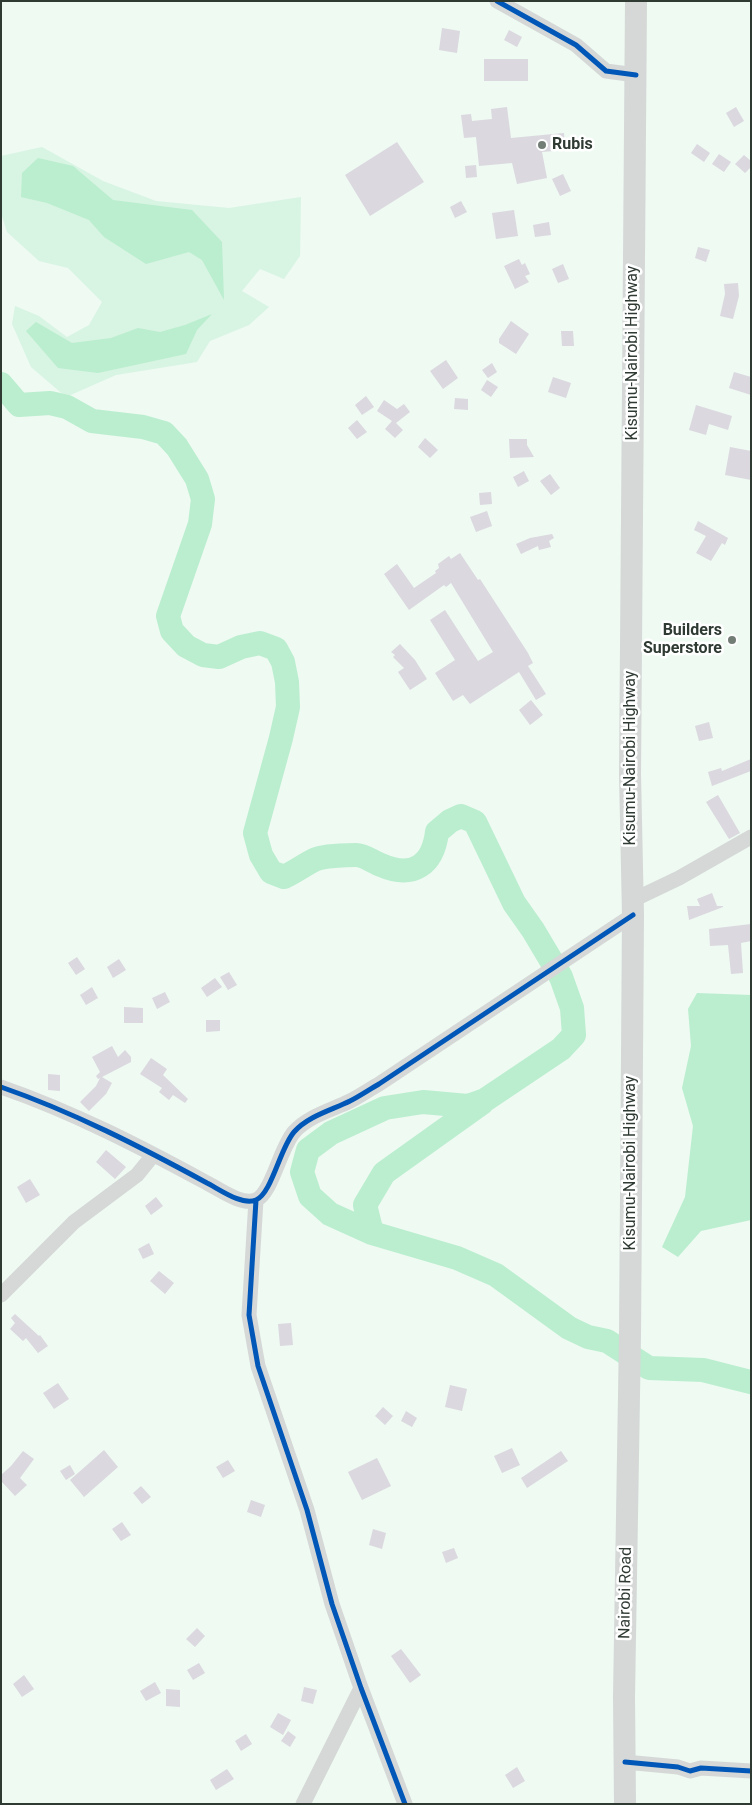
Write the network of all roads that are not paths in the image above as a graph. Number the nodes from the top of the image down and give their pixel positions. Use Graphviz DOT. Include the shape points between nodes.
graph roads {
  1 [pos="497,1"];
  2 [pos="636,1"];
  3 [pos="636,75"];
  4 [pos="751,837"];
  5 [pos="633,908"];
  6 [pos="1,1087"];
  7 [pos="150,1159"];
  8 [pos="256,1200"];
  9 [pos="1,1295"];
  10 [pos="629,1383"];
  11 [pos="361,1688"];
  12 [pos="625,1762"];
  13 [pos="751,1770"];
  14 [pos="304,1804"];
  15 [pos="405,1804"];
  16 [pos="625,1804"];
  1 -- 3 [label="street" via="576,45 606,71"];
  2 -- 3 [label="highway, Kisumu-Nairobi Highway"];
  3 -- 5 [label="highway, Kisumu-Nairobi Highway" via="630,774"];
  4 -- 5 [label="street"];
  5 -- 8 [label="street" via="531,984 379,1084 294,1131 266,1191"];
  5 -- 10 [label="highway, Kisumu-Nairobi Highway"];
  6 -- 8 [label="street" via="42,1101 100,1128 229,1195 245,1202"];
  7 -- 9 [label="street" via="137,1175 74,1222"];
  8 -- 11 [label="street" via="250,1315 258,1366 307,1510 332,1604"];
  10 -- 12 [label="highway, Nairobi Road"];
  11 -- 14 [label="street"];
  11 -- 15 [label="street"];
  12 -- 13 [label="street" via="690,1771 701,1768"];
  12 -- 16 [label="highway, Nairobi Road"];
}
